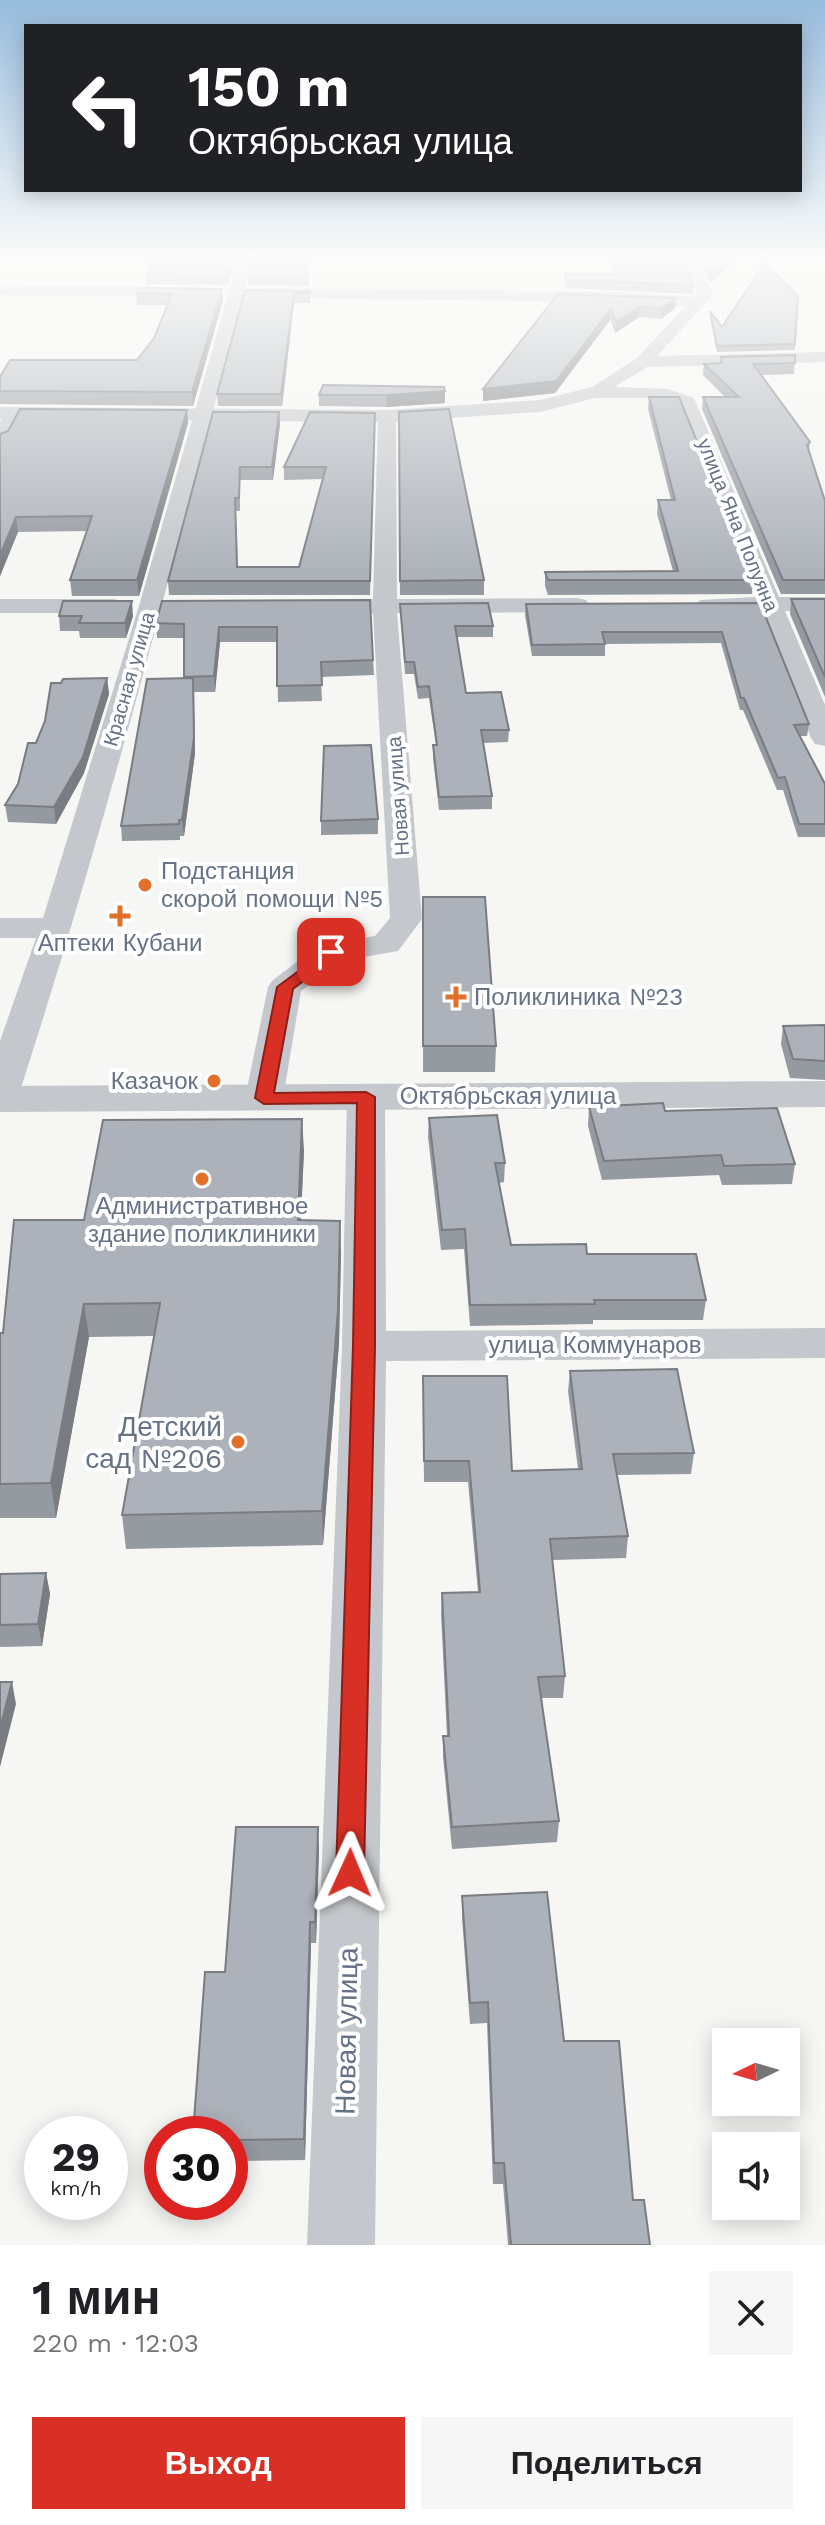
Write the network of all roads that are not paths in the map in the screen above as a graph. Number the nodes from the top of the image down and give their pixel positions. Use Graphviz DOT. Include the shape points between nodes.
graph roads {
  1 [pos="209,365"];
  2 [pos="638,365"];
  3 [pos="592,393"];
  4 [pos="7,413"];
  5 [pos="201,413"];
  6 [pos="387,416"];
  7 [pos="0,439"];
  8 [pos="825,604"];
  9 [pos="600,605"];
  10 [pos="677,605"];
  11 [pos="769,605"];
  12 [pos="0,606"];
  13 [pos="151,606"];
  14 [pos="182,606"];
  15 [pos="291,606"];
  16 [pos="385,606"];
  17 [pos="825,738"];
  18 [pos="0,928"];
  19 [pos="56,928"];
  20 [pos="825,1094"];
  21 [pos="0,1097"];
  22 [pos="366,1097"];
  23 [pos="264,1098"];
  24 [pos="825,1343"];
  25 [pos="364,1346"];
  26 [pos="341,2245"];
  1 -- 5 [label="street, Красная улица"];
  2 -- 3 [label="street"];
  3 -- 6 [label="street" via="540,406"];
  3 -- 11 [label="street, улица Яна Полуяна" via="665,395 688,402"];
  4 -- 5 [label="street"];
  4 -- 7 [label="street"];
  5 -- 6 [label="street"];
  5 -- 13 [label="street, Красная улица"];
  6 -- 16 [label="street, Новая улица"];
  8 -- 11 [label="street"];
  9 -- 16 [label="street"];
  10 -- 11 [label="street"];
  11 -- 17 [label="street, улица Яна Полуяна"];
  12 -- 13 [label="street"];
  13 -- 14 [label="street"];
  13 -- 19 [label="street, Красная улица"];
  15 -- 16 [label="street"];
  16 -- 23 [label="street, Новая улица" via="406,919 386,944 331,952 285,987"];
  18 -- 19 [label="street"];
  19 -- 21 [label="street, Красная улица"];
  20 -- 22 [label="street, Октябрьская улица"];
  21 -- 23 [label="street, Октябрьская улица"];
  22 -- 23 [label="street, Октябрьская улица"];
  22 -- 25 [label="street, Новая улица"];
  24 -- 25 [label="street, улица Коммунаров"];
  25 -- 26 [label="street, Новая улица"];
}
